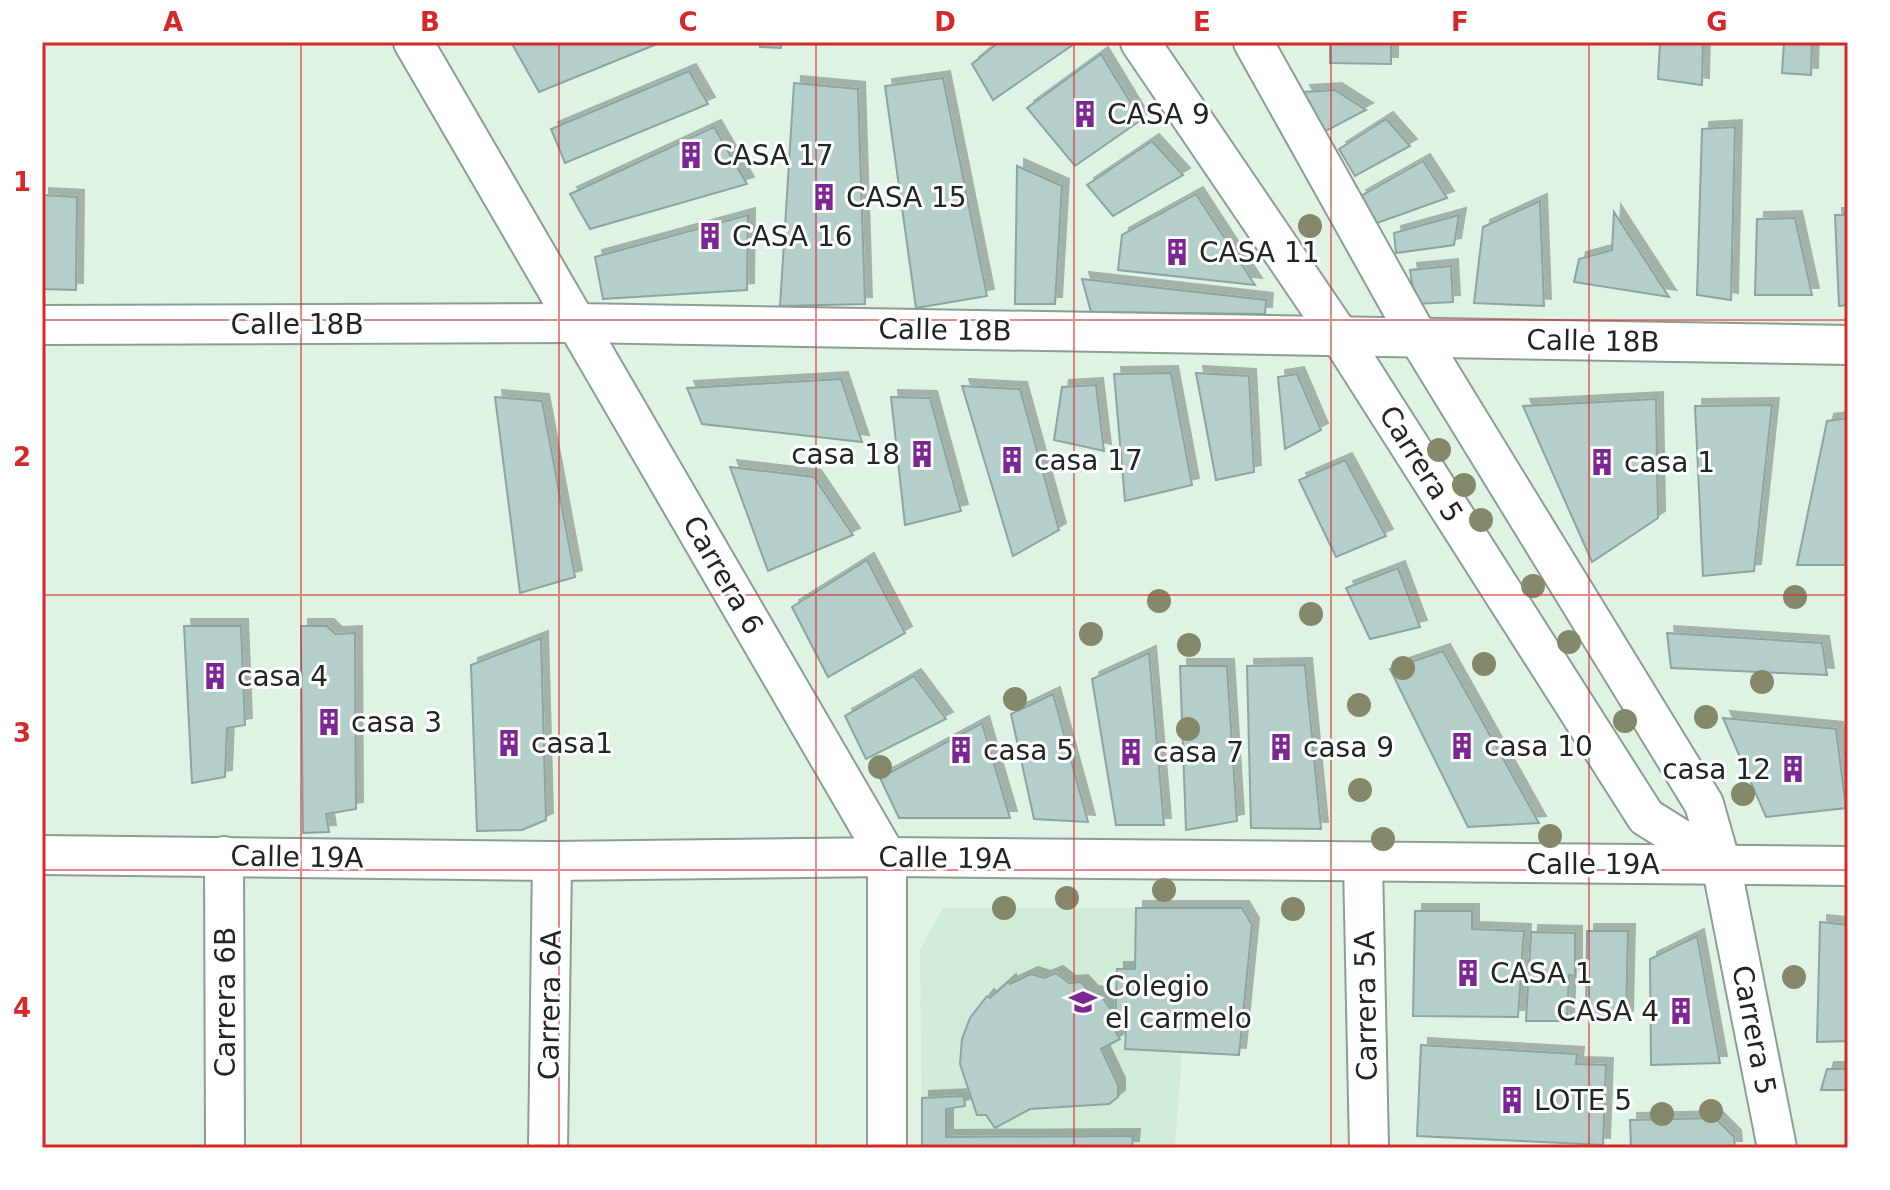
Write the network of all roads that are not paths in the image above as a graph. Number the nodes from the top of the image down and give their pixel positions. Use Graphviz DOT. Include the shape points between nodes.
graph roads {
  1 [pos="413,42"];
  2 [pos="1140,42"];
  3 [pos="1253,42"];
  4 [pos="577,323"];
  5 [pos="42,325"];
  6 [pos="1341,338"];
  7 [pos="1419,339"];
  8 [pos="1848,345"];
  9 [pos="42,855"];
  10 [pos="224,856"];
  11 [pos="887,857"];
  12 [pos="552,861"];
  13 [pos="1363,863"];
  14 [pos="1721,864"];
  15 [pos="1848,866"];
  16 [pos="225,1148"];
  17 [pos="548,1148"];
  18 [pos="887,1148"];
  19 [pos="1369,1148"];
  20 [pos="1777,1148"];
  1 -- 4 [label="street, Carrera 6"];
  2 -- 6 [label="street, Carrera 5"];
  3 -- 7 [label="street, Carrera 5"];
  4 -- 5 [label="street, Calle 18B"];
  4 -- 6 [label="street, Calle 18B"];
  4 -- 11 [label="street, Carrera 6"];
  6 -- 7 [label="street, Calle 18B"];
  6 -- 14 [label="street, Carrera 5" via="1646,817"];
  7 -- 8 [label="street, Calle 18B"];
  7 -- 14 [label="street, Carrera 5" via="1704,804"];
  9 -- 10 [label="street, Calle 19A"];
  10 -- 12 [label="street, Calle 19A"];
  10 -- 16 [label="street, Carrera 6B"];
  11 -- 12 [label="street, Calle 19A"];
  11 -- 13 [label="street, Calle 19A"];
  11 -- 18 [label="street"];
  12 -- 17 [label="street, Carrera 6A"];
  13 -- 14 [label="street, Calle 19A"];
  13 -- 19 [label="street, Carrera 5A"];
  14 -- 15 [label="street, Calle 19A"];
  14 -- 20 [label="street, Carrera 5"];
}
